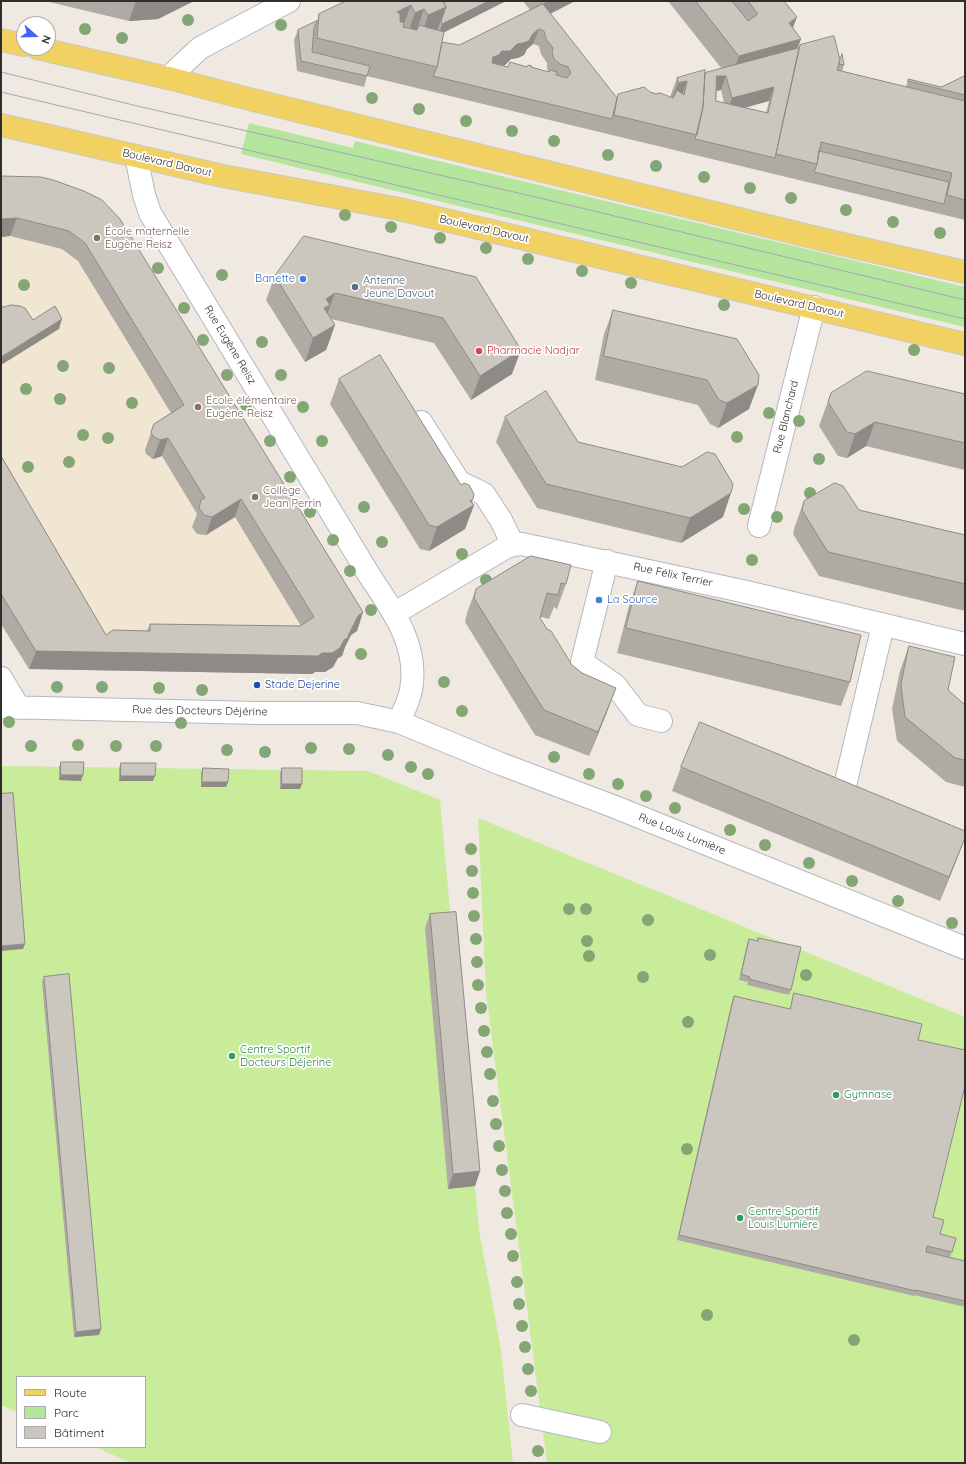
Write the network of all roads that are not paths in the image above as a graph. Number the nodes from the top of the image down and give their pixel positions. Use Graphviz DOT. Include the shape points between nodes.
graph roads {
  1 [pos="289,1"];
  2 [pos="1,40"];
  3 [pos="16,43"];
  4 [pos="56,52"];
  5 [pos="168,78"];
  6 [pos="1,125"];
  7 [pos="136,156"];
  8 [pos="965,272"];
  9 [pos="814,307"];
  10 [pos="965,344"];
  11 [pos="418,417"];
  12 [pos="759,526"];
  13 [pos="513,545"];
  14 [pos="607,561"];
  15 [pos="395,613"];
  16 [pos="883,625"];
  17 [pos="965,644"];
  18 [pos="1,678"];
  19 [pos="10,708"];
  20 [pos="661,721"];
  21 [pos="399,722"];
  22 [pos="822,786"];
  23 [pos="843,794"];
  24 [pos="864,803"];
  25 [pos="965,948"];
  26 [pos="522,1415"];
  27 [pos="600,1432"];
  1 -- 5 [label="street" via="200,48"];
  2 -- 3 [label="main road"];
  4 -- 5 [label="main road"];
  5 -- 8 [label="main road" via="790,232"];
  6 -- 7 [label="main road, Boulevard Davout"];
  7 -- 9 [label="main road, Boulevard Davout" via="251,182 399,209"];
  7 -- 15 [label="street, Rue Eugène Reisz" via="150,213 367,572"];
  9 -- 10 [label="main road, Boulevard Davout"];
  9 -- 12 [label="street, Rue Blanchard"];
  11 -- 13 [label="street" via="459,482 484,494 502,520"];
  13 -- 14 [label="street, Rue Félix Terrier" via="529,545"];
  13 -- 15 [label="street, Rue Félix Terrier"];
  14 -- 16 [label="street, Rue Félix Terrier" via="742,590"];
  14 -- 20 [label="street" via="582,662 615,685 638,715"];
  15 -- 21 [label="street, Rue Eugène Reisz" via="409,643 413,673 411,692"];
  16 -- 17 [label="street, Rue Félix Terrier"];
  16 -- 23 [label="street"];
  18 -- 19 [label="street"];
  19 -- 21 [label="street, Rue des Docteurs Déjérine" via="357,713"];
  21 -- 25 [label="street, Rue Louis Lumière"];
  22 -- 23 [label="street"];
  23 -- 24 [label="street"];
  26 -- 27 [label="street"];
}
